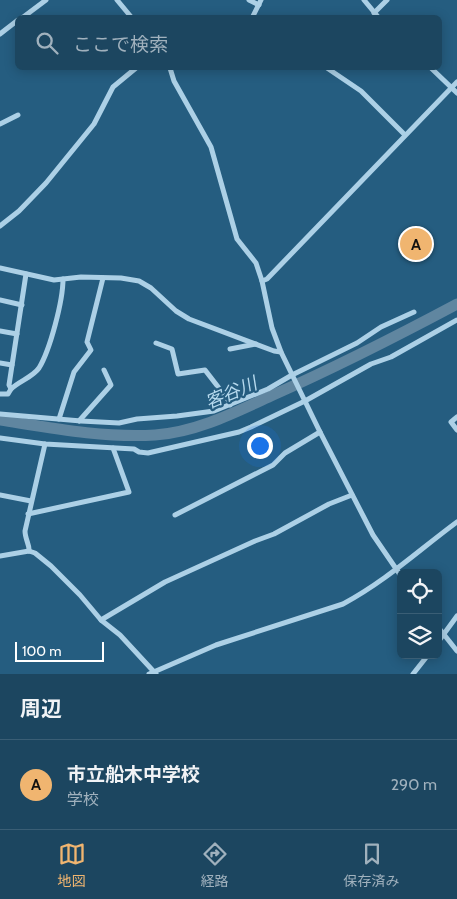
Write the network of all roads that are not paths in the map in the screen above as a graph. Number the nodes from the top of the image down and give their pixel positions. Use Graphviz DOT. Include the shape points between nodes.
graph roads {
  1 [pos="46,0"];
  2 [pos="117,0"];
  3 [pos="249,0"];
  4 [pos="364,0"];
  5 [pos="387,0"];
  6 [pos="260,3"];
  7 [pos="26,15"];
  8 [pos="130,15"];
  9 [pos="254,15"];
  10 [pos="376,15"];
  11 [pos="15,22"];
  12 [pos="0,34"];
  13 [pos="134,70"];
  14 [pos="171,70"];
  15 [pos="330,70"];
  16 [pos="433,70"];
  17 [pos="457,82"];
  18 [pos="452,87"];
  19 [pos="457,93"];
  20 [pos="18,115"];
  21 [pos="0,124"];
  22 [pos="405,135"];
  23 [pos="0,226"];
  24 [pos="0,268"];
  25 [pos="26,274"];
  26 [pos="103,278"];
  27 [pos="63,279"];
  28 [pos="262,281"];
  29 [pos="0,300"];
  30 [pos="22,305"];
  31 [pos="414,312"];
  32 [pos="455,321"];
  33 [pos="457,329"];
  34 [pos="0,331"];
  35 [pos="17,334"];
  36 [pos="156,343"];
  37 [pos="256,344"];
  38 [pos="230,349"];
  39 [pos="281,352"];
  40 [pos="0,363"];
  41 [pos="12,365"];
  42 [pos="104,370"];
  43 [pos="293,376"];
  44 [pos="12,389"];
  45 [pos="0,394"];
  46 [pos="304,400"];
  47 [pos="230,405"];
  48 [pos="0,414"];
  49 [pos="457,418"];
  50 [pos="59,419"];
  51 [pos="79,421"];
  52 [pos="457,430"];
  53 [pos="320,432"];
  54 [pos="0,438"];
  55 [pos="45,444"];
  56 [pos="113,448"];
  57 [pos="0,495"];
  58 [pos="352,495"];
  59 [pos="31,501"];
  60 [pos="28,514"];
  61 [pos="175,515"];
  62 [pos="457,522"];
  63 [pos="30,551"];
  64 [pos="0,556"];
  65 [pos="398,569"];
  66 [pos="397,570"];
  67 [pos="457,616"];
  68 [pos="101,620"];
  69 [pos="443,634"];
  70 [pos="457,651"];
  71 [pos="425,659"];
  72 [pos="153,673"];
  73 [pos="413,674"];
  1 -- 7 [label="street"];
  2 -- 8 [label="street"];
  3 -- 6 [label="street"];
  4 -- 10 [label="street"];
  5 -- 10 [label="street"];
  6 -- 9 [label="street"];
  11 -- 12 [label="street"];
  13 -- 23 [label="street" via="113,87 94,124 46,182"];
  14 -- 28 [label="street" via="211,147 238,239 256,263"];
  15 -- 22 [label="street" via="361,91"];
  16 -- 18 [label="street"];
  17 -- 18 [label="street"];
  18 -- 19 [label="street"];
  18 -- 22 [label="street"];
  20 -- 21 [label="street"];
  22 -- 28 [label="street" via="267,280"];
  24 -- 25 [label="street"];
  25 -- 27 [label="street"];
  25 -- 30 [label="street"];
  26 -- 27 [label="street"];
  26 -- 37 [label="street" via="139,281 190,319"];
  26 -- 50 [label="street" via="88,342 90,350 74,372"];
  27 -- 44 [label="street" via="54,333 39,369"];
  28 -- 39 [label="street"];
  29 -- 30 [label="street"];
  30 -- 35 [label="street"];
  31 -- 43 [label="street"];
  32 -- 33 [label="street"];
  32 -- 46 [label="street"];
  34 -- 35 [label="street"];
  35 -- 41 [label="street"];
  36 -- 47 [label="street" via="172,349 178,374 205,370"];
  37 -- 38 [label="street"];
  37 -- 39 [label="street"];
  39 -- 43 [label="street"];
  40 -- 41 [label="street"];
  41 -- 44 [label="street" via="9,385"];
  42 -- 51 [label="street" via="111,385"];
  43 -- 46 [label="street"];
  43 -- 47 [label="street"];
  44 -- 45 [label="street" via="8,394"];
  46 -- 53 [label="street"];
  46 -- 56 [label="street" via="251,427 222,436 148,452"];
  47 -- 51 [label="street" via="214,411 119,423"];
  48 -- 50 [label="street"];
  49 -- 52 [label="street" via="451,422"];
  50 -- 51 [label="street"];
  53 -- 58 [label="street"];
  53 -- 61 [label="street" via="284,452 272,465"];
  54 -- 55 [label="street"];
  55 -- 56 [label="street"];
  55 -- 59 [label="street"];
  56 -- 60 [label="street" via="130,492"];
  57 -- 59 [label="street"];
  58 -- 66 [label="street" via="373,535"];
  58 -- 68 [label="street" via="165,582"];
  59 -- 60 [label="street"];
  60 -- 63 [label="street" via="24,531"];
  62 -- 65 [label="street"];
  63 -- 64 [label="street"];
  63 -- 68 [label="street" via="51,566"];
  66 -- 72 [label="street" via="343,604 216,645"];
  67 -- 69 [label="street"];
  68 -- 72 [label="street" via="120,635"];
  69 -- 70 [label="street"];
  71 -- 73 [label="street"];
}
